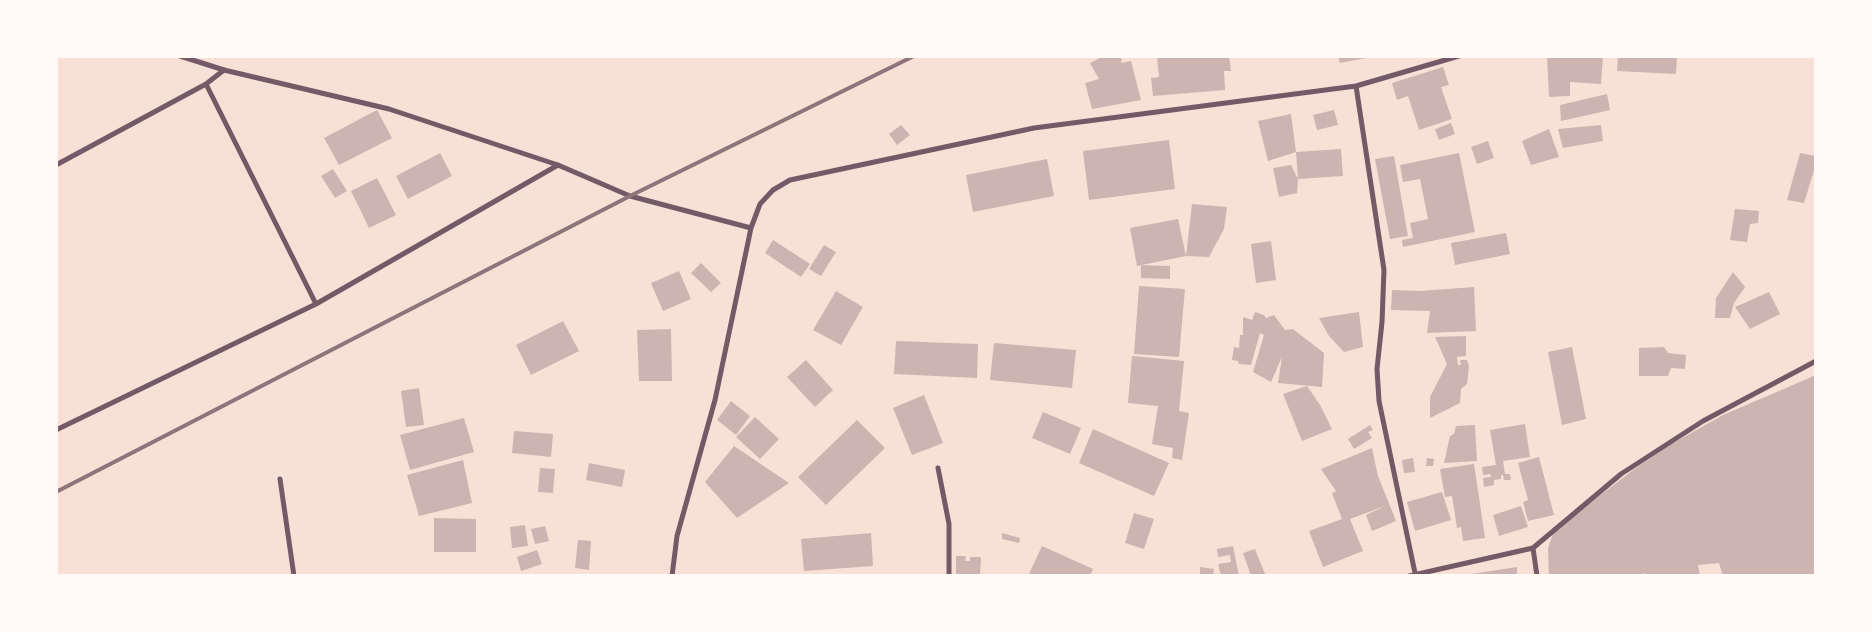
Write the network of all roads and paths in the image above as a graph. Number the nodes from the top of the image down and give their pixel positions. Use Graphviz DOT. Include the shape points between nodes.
graph roads {
  1 [pos="180,56"];
  2 [pos="1459,56"];
  3 [pos="224,70"];
  4 [pos="206,84"];
  5 [pos="1356,86"];
  6 [pos="558,164"];
  7 [pos="56,165"];
  8 [pos="751,228"];
  9 [pos="316,304"];
  10 [pos="1816,361"];
  11 [pos="56,430"];
  12 [pos="938,468"];
  13 [pos="280,479"];
  14 [pos="1533,548"];
  15 [pos="1415,573"];
  16 [pos="294,576"];
  17 [pos="672,576"];
  18 [pos="949,576"];
  19 [pos="1409,576"];
  20 [pos="1537,576"];
  1 -- 3 [label="street"];
  2 -- 5 [label="street"];
  3 -- 4 [label="street"];
  3 -- 6 [label="street" via="389,109"];
  4 -- 7 [label="street"];
  4 -- 9 [label="street"];
  5 -- 8 [label="street" via="1034,128 790,180 773,190 760,204"];
  5 -- 15 [label="street" via="1384,270 1377,369 1379,401"];
  6 -- 8 [label="street" via="630,196"];
  6 -- 9 [label="street"];
  8 -- 17 [label="street" via="714,400 677,536"];
  9 -- 11 [label="street"];
  10 -- 14 [label="street" via="1703,421 1621,474"];
  12 -- 18 [label="street" via="950,524"];
  13 -- 16 [label="street"];
  14 -- 15 [label="street"];
  14 -- 20 [label="street"];
  15 -- 19 [label="street"];
}
